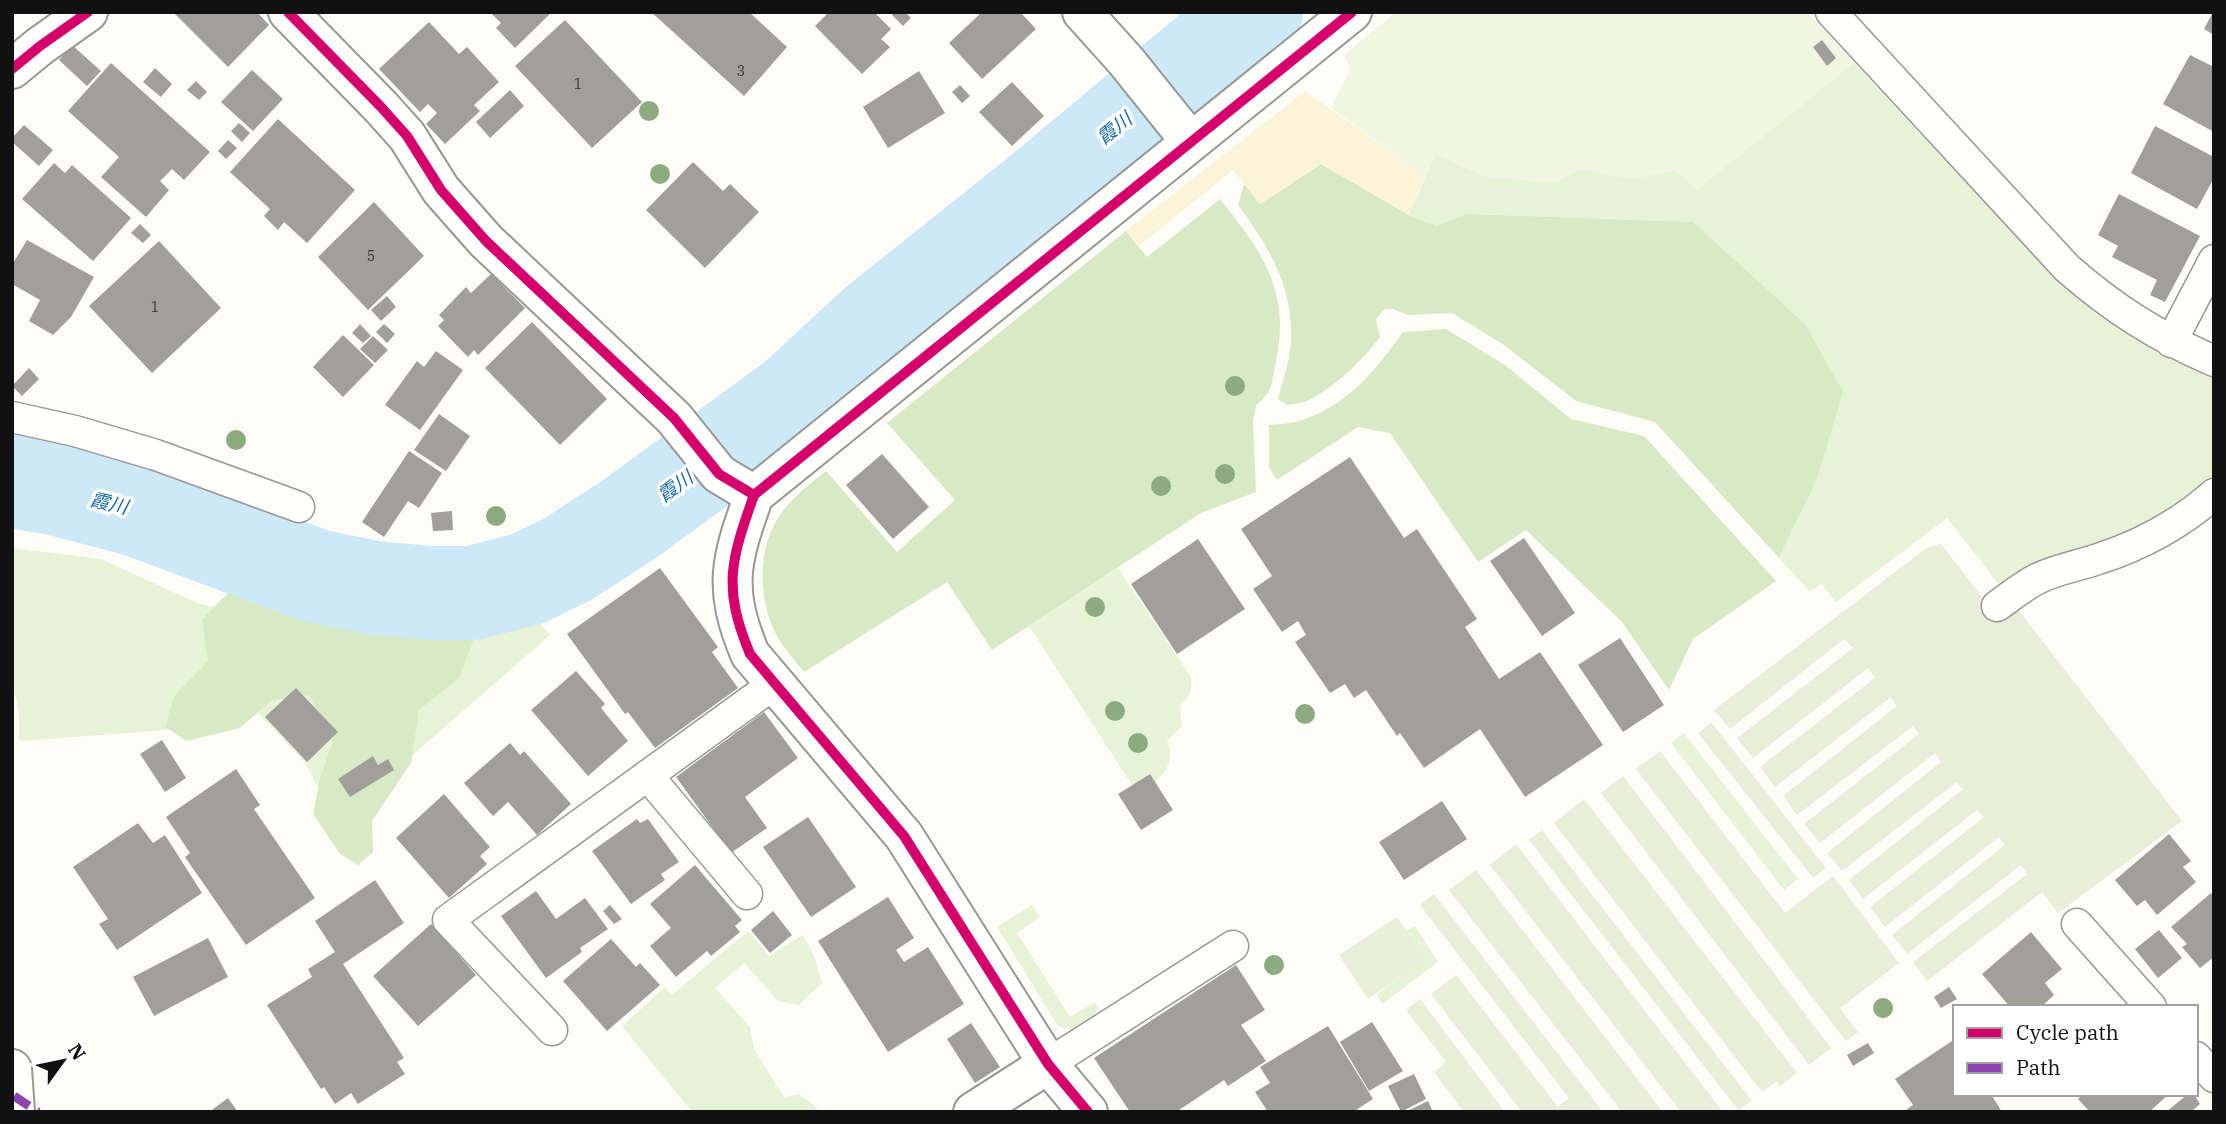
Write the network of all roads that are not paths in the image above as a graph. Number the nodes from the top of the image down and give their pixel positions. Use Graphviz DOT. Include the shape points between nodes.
graph roads {
  1 [pos="88,12"];
  2 [pos="288,12"];
  3 [pos="1352,12"];
  4 [pos="1831,12"];
  5 [pos="1093,15"];
  6 [pos="12,69"];
  7 [pos="1184,132"];
  8 [pos="2214,260"];
  9 [pos="2171,342"];
  10 [pos="2214,361"];
  11 [pos="12,417"];
  12 [pos="744,489"];
  13 [pos="2214,494"];
  14 [pos="299,507"];
  15 [pos="1997,606"];
  16 [pos="774,684"];
  17 [pos="648,776"];
  18 [pos="747,894"];
  19 [pos="2077,924"];
  20 [pos="1233,946"];
  21 [pos="2149,1005"];
  22 [pos="552,1030"];
  23 [pos="2198,1059"];
  24 [pos="1048,1064"];
  25 [pos="12,1069"];
  26 [pos="2214,1077"];
  27 [pos="15,1112"];
  28 [pos="973,1112"];
  29 [pos="1088,1112"];
  1 -- 6 [label="street"];
  2 -- 12 [label="street" via="382,107 407,136 441,190 486,241 680,424 719,474"];
  3 -- 7 [label="street"];
  4 -- 9 [label="lane" via="2067,268 2102,299"];
  5 -- 7 [label="street"];
  7 -- 12 [label="street"];
  8 -- 9 [label="lane"];
  9 -- 10 [label="lane"];
  11 -- 14 [label="lane" via="156,455"];
  12 -- 16 [label="street" via="731,584 737,623 750,654"];
  13 -- 15 [label="lane" via="2163,533 2036,580"];
  16 -- 17 [label="lane"];
  16 -- 24 [label="street" via="904,836"];
  17 -- 18 [label="lane"];
  17 -- 22 [label="lane" via="448,920"];
  19 -- 21 [label="lane"];
  20 -- 24 [label="lane"];
  23 -- 26 [label="lane"];
  24 -- 28 [label="street"];
  24 -- 29 [label="street"];
  25 -- 27 [label="street"];
}
